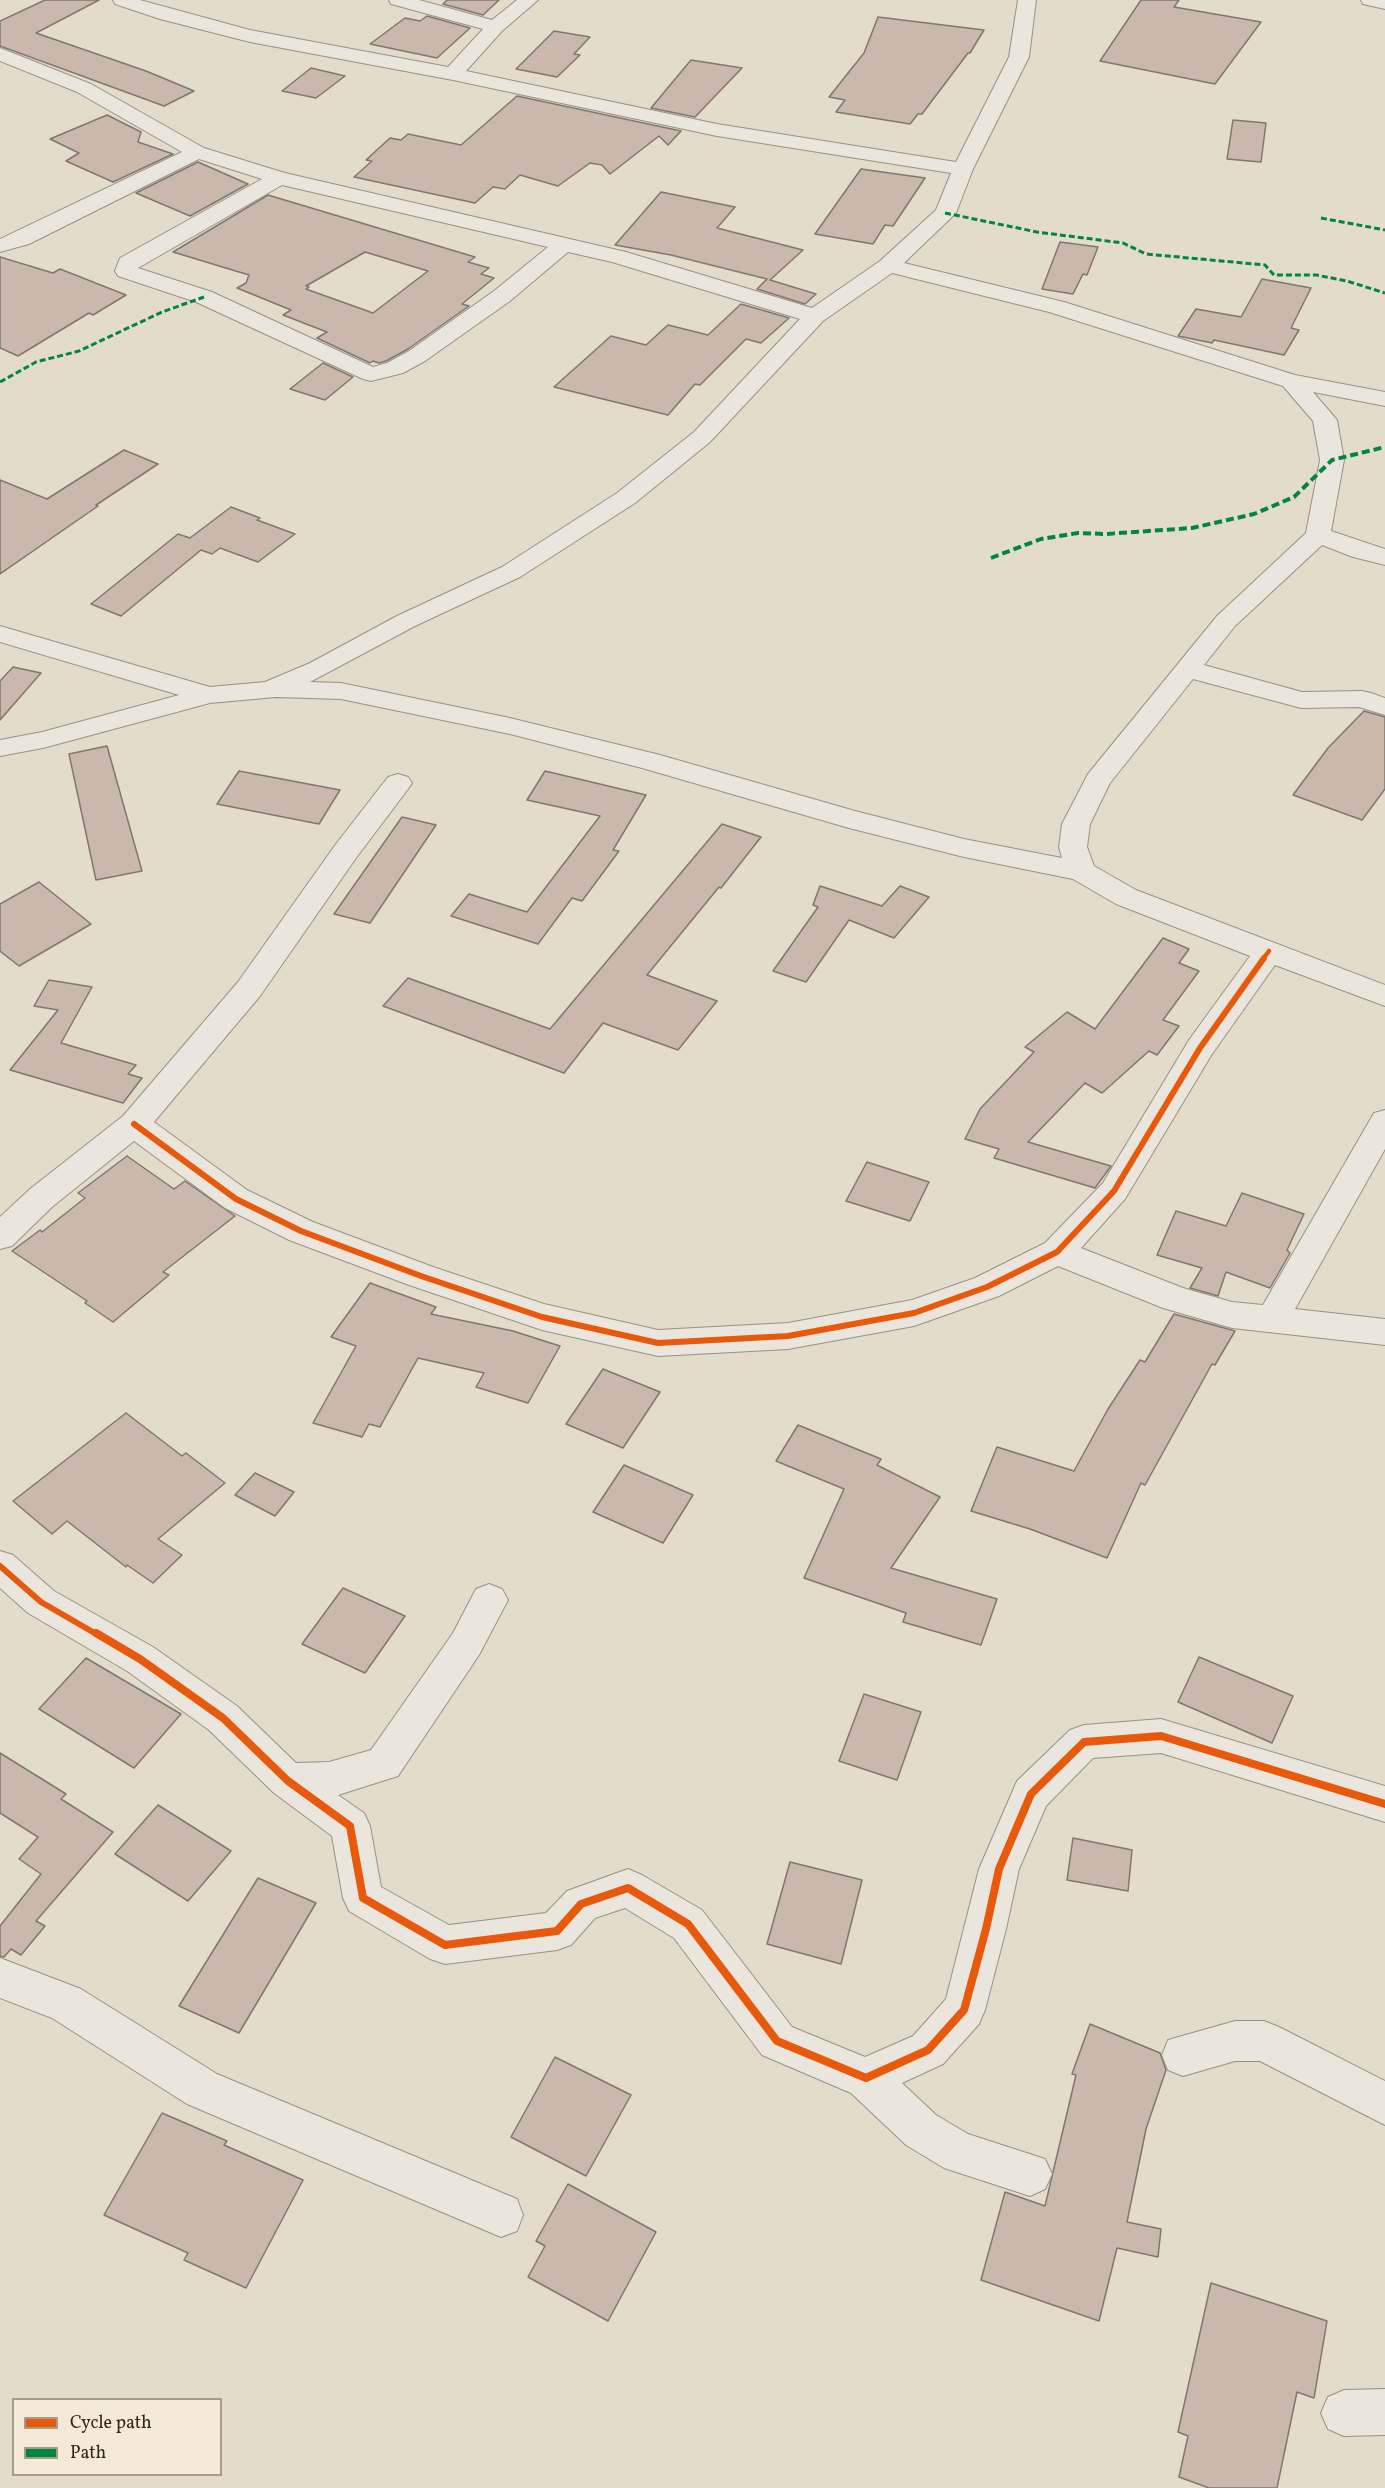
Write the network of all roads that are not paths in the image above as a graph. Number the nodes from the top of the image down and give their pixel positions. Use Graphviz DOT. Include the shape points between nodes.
graph roads {
  1 [pos="122,0"];
  2 [pos="398,0"];
  3 [pos="528,0"];
  4 [pos="1027,0"];
  5 [pos="1370,0"];
  6 [pos="1385,3"];
  7 [pos="495,27"];
  8 [pos="0,54"];
  9 [pos="453,74"];
  10 [pos="197,152"];
  11 [pos="963,169"];
  12 [pos="279,178"];
  13 [pos="563,244"];
  14 [pos="0,246"];
  15 [pos="888,266"];
  16 [pos="815,316"];
  17 [pos="1291,381"];
  18 [pos="1385,399"];
  19 [pos="1318,535"];
  20 [pos="1385,557"];
  21 [pos="0,634"];
  22 [pos="1187,669"];
  23 [pos="270,690"];
  24 [pos="209,695"];
  25 [pos="1385,707"];
  26 [pos="0,748"];
  27 [pos="398,783"];
  28 [pos="1081,871"];
  29 [pos="1269,951"];
  30 [pos="1385,996"];
  31 [pos="1385,1121"];
  32 [pos="134,1124"];
  33 [pos="0,1237"];
  34 [pos="1057,1252"];
  35 [pos="1272,1319"];
  36 [pos="1385,1332"];
  37 [pos="0,1566"];
  38 [pos="489,1600"];
  39 [pos="288,1781"];
  40 [pos="1385,1804"];
  41 [pos="0,1978"];
  42 [pos="1183,2055"];
  43 [pos="866,2078"];
  44 [pos="1385,2104"];
  45 [pos="1030,2174"];
  46 [pos="501,2215"];
  1 -- 9 [label="street" via="250,36"];
  2 -- 7 [label="street"];
  3 -- 7 [label="street"];
  4 -- 11 [label="street" via="1019,57"];
  5 -- 6 [label="street"];
  7 -- 9 [label="street"];
  8 -- 10 [label="street" via="84,88"];
  9 -- 11 [label="street" via="717,130"];
  10 -- 12 [label="street"];
  10 -- 14 [label="street"];
  11 -- 15 [label="street" via="945,213"];
  12 -- 13 [label="street"];
  12 -- 13 [label="street" via="128,263 126,271 204,297 371,374 395,369 417,356 502,296"];
  13 -- 16 [label="street"];
  15 -- 16 [label="street"];
  15 -- 17 [label="street" via="1056,307"];
  16 -- 23 [label="street" via="702,437 626,498 511,573"];
  17 -- 18 [label="street"];
  17 -- 19 [label="street" via="1324,420 1332,460"];
  19 -- 20 [label="street"];
  19 -- 22 [label="street" via="1226,621"];
  21 -- 24 [label="street"];
  22 -- 25 [label="street" via="1301,700 1362,699"];
  22 -- 28 [label="street" via="1098,780 1076,824 1074,847"];
  23 -- 24 [label="street"];
  23 -- 28 [label="street" via="341,691 510,726 650,760 849,819 964,848"];
  24 -- 26 [label="street"];
  27 -- 32 [label="street" via="249,989"];
  28 -- 29 [label="street" via="1126,897"];
  29 -- 30 [label="street"];
  29 -- 34 [label="street" via="1200,1048 1114,1191"];
  31 -- 35 [label="street"];
  32 -- 33 [label="street" via="41,1198"];
  32 -- 34 [label="street" via="236,1199 301,1231 542,1317 658,1343 788,1336 914,1313 987,1287"];
  34 -- 35 [label="street" via="1175,1299 1232,1315"];
  35 -- 36 [label="street"];
  37 -- 39 [label="street" via="41,1602 140,1659 223,1718"];
  38 -- 39 [label="street" via="466,1644 384,1764 329,1780"];
  39 -- 43 [label="street" via="350,1826 363,1898 445,1945 557,1931 581,1904 628,1888 688,1924 777,2041"];
  40 -- 43 [label="street" via="1161,1736 1084,1742 1031,1794 999,1869 964,2010 928,2050"];
  41 -- 46 [label="street" via="66,2002 202,2089"];
  42 -- 44 [label="street" via="1235,2041 1264,2041"];
  43 -- 45 [label="street" via="921,2130 959,2153"];
}
